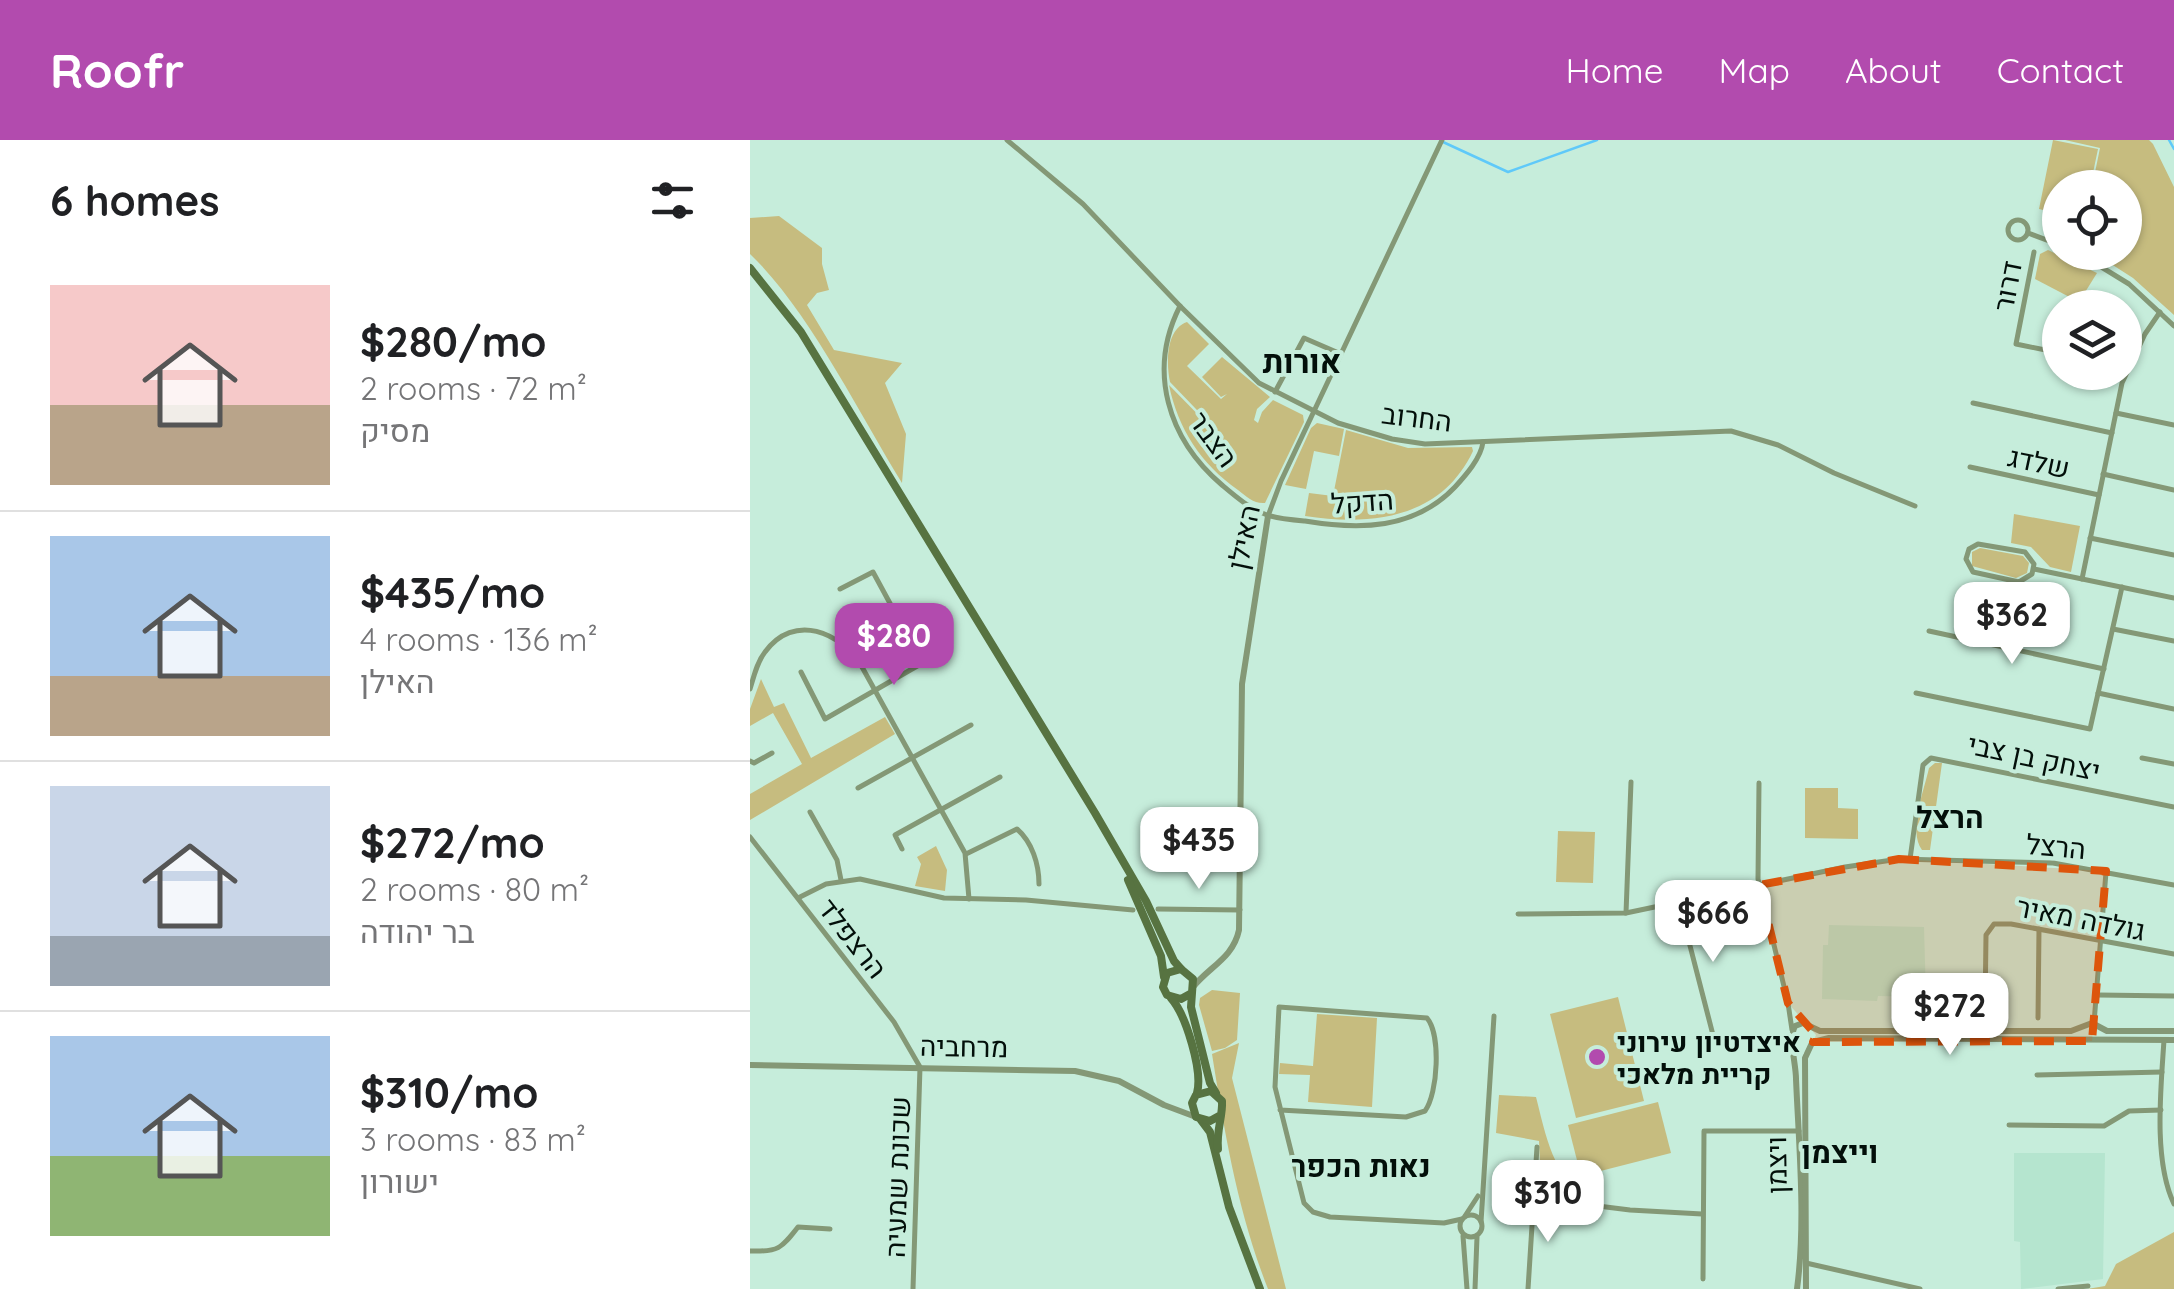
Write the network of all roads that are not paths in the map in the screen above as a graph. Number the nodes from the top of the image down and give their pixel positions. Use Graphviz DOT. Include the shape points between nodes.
graph roads {
  1 [pos="1007,140"];
  2 [pos="1442,140"];
  3 [pos="2028,233"];
  4 [pos="2042,238"];
  5 [pos="2034,252"];
  6 [pos="750,268"];
  7 [pos="2108,270"];
  8 [pos="1180,306"];
  9 [pos="2160,312"];
  10 [pos="2174,326"];
  11 [pos="2142,341"];
  12 [pos="2042,349"];
  13 [pos="1340,354"];
  14 [pos="2121,390"];
  15 [pos="1275,392"];
  16 [pos="1973,402"];
  17 [pos="1313,412"];
  18 [pos="2116,413"];
  19 [pos="2174,425"];
  20 [pos="2112,434"];
  21 [pos="1483,442"];
  22 [pos="1970,468"];
  23 [pos="2103,474"];
  24 [pos="2174,490"];
  25 [pos="2099,495"];
  26 [pos="1915,506"];
  27 [pos="1268,516"];
  28 [pos="2090,538"];
  29 [pos="2174,555"];
  30 [pos="2034,570"];
  31 [pos="2082,579"];
  32 [pos="2122,588"];
  33 [pos="840,589"];
  34 [pos="2174,598"];
  35 [pos="2113,629"];
  36 [pos="1929,631"];
  37 [pos="2174,642"];
  38 [pos="2104,670"];
  39 [pos="801,672"];
  40 [pos="750,689"];
  41 [pos="876,691"];
  42 [pos="1916,693"];
  43 [pos="2098,693"];
  44 [pos="2174,709"];
  45 [pos="971,725"];
  46 [pos="772,753"];
  47 [pos="912,758"];
  48 [pos="2142,758"];
  49 [pos="750,760"];
  50 [pos="2174,764"];
  51 [pos="1000,777"];
  52 [pos="1631,782"];
  53 [pos="1759,782"];
  54 [pos="858,788"];
  55 [pos="2174,806"];
  56 [pos="941,809"];
  57 [pos="810,812"];
  58 [pos="1094,813"];
  59 [pos="750,836"];
  60 [pos="902,849"];
  61 [pos="966,854"];
  62 [pos="1910,858"];
  63 [pos="2106,871"];
  64 [pos="841,880"];
  65 [pos="1039,884"];
  66 [pos="1759,884"];
  67 [pos="2174,885"];
  68 [pos="798,898"];
  69 [pos="969,900"];
  70 [pos="1679,904"];
  71 [pos="1133,910"];
  72 [pos="1158,910"];
  73 [pos="1240,910"];
  74 [pos="1626,913"];
  75 [pos="1518,914"];
  76 [pos="2038,929"];
  77 [pos="2100,942"];
  78 [pos="2174,954"];
  79 [pos="1210,970"];
  80 [pos="1185,971"];
  81 [pos="1164,977"];
  82 [pos="1192,991"];
  83 [pos="2098,996"];
  84 [pos="2174,996"];
  85 [pos="1171,998"];
  86 [pos="1788,1003"];
  87 [pos="1984,1010"];
  88 [pos="1494,1016"];
  89 [pos="2038,1018"];
  90 [pos="1807,1025"];
  91 [pos="2097,1026"];
  92 [pos="2085,1028"];
  93 [pos="2174,1031"];
  94 [pos="1712,1035"];
  95 [pos="1791,1037"];
  96 [pos="2087,1039"];
  97 [pos="2098,1039"];
  98 [pos="2164,1040"];
  99 [pos="2174,1040"];
  100 [pos="1811,1044"];
  101 [pos="750,1066"];
  102 [pos="920,1067"];
  103 [pos="2162,1072"];
  104 [pos="2037,1074"];
  105 [pos="1216,1093"];
  106 [pos="1195,1097"];
  107 [pos="1170,1108"];
  108 [pos="1280,1110"];
  109 [pos="2161,1110"];
  110 [pos="1219,1116"];
  111 [pos="1198,1118"];
  112 [pos="2009,1125"];
  113 [pos="1803,1131"];
  114 [pos="1537,1147"];
  115 [pos="1221,1173"];
  116 [pos="1481,1184"];
  117 [pos="1534,1198"];
  118 [pos="2174,1204"];
  119 [pos="1702,1214"];
  120 [pos="1463,1218"];
  121 [pos="1430,1222"];
  122 [pos="1481,1222"];
  123 [pos="830,1229"];
  124 [pos="1461,1232"];
  125 [pos="1479,1234"];
  126 [pos="750,1251"];
  127 [pos="1804,1263"];
  128 [pos="1703,1279"];
  129 [pos="2088,1286"];
  130 [pos="913,1289"];
  131 [pos="1260,1289"];
  132 [pos="1467,1289"];
  133 [pos="1476,1289"];
  134 [pos="1528,1289"];
  135 [pos="1798,1289"];
  136 [pos="1806,1289"];
  137 [pos="1920,1289"];
  138 [pos="2058,1289"];
  1 -- 8 [label="street, החרוב" via="1082,204"];
  2 -- 13 [label="street, האילן"];
  3 -- 3 [label="street" via="2021,220 2008,226 2015,240"];
  3 -- 4 [label="street"];
  5 -- 12 [label="street, דרור" via="2016,344"];
  6 -- 58 [label="main road" via="802,332"];
  7 -- 9 [label="street"];
  8 -- 15 [label="street, החרוב"];
  8 -- 27 [label="street, הצבר" via="1163,360 1176,428 1210,475"];
  9 -- 10 [label="street"];
  9 -- 11 [label="street"];
  13 -- 15 [label="street" via="1304,338"];
  13 -- 17 [label="street, האילן"];
  14 -- 18 [label="street"];
  15 -- 17 [label="street, החרוב"];
  16 -- 20 [label="street"];
  17 -- 21 [label="street, החרוב" via="1403,441"];
  17 -- 27 [label="street, האילן"];
  18 -- 19 [label="street"];
  18 -- 20 [label="street"];
  20 -- 23 [label="street"];
  21 -- 26 [label="street, החרוב" via="1732,431"];
  21 -- 27 [label="street, הדקל" via="1446,496 1401,521 1344,527"];
  22 -- 25 [label="street, שלדג"];
  23 -- 24 [label="street"];
  23 -- 25 [label="street"];
  25 -- 28 [label="street"];
  27 -- 73 [label="street, האילן" via="1242,684"];
  28 -- 29 [label="street"];
  28 -- 31 [label="street"];
  30 -- 30 [label="street" via="2025,552 1984,544 1966,559 1978,575 2014,582"];
  30 -- 31 [label="street"];
  31 -- 32 [label="street"];
  32 -- 34 [label="street"];
  32 -- 35 [label="street"];
  33 -- 41 [label="street" via="873,572 918,655 914,670"];
  35 -- 37 [label="street"];
  35 -- 38 [label="street"];
  36 -- 38 [label="street"];
  38 -- 43 [label="street"];
  39 -- 41 [label="street" via="826,719"];
  40 -- 41 [label="street" via="768,648 807,630 846,645"];
  41 -- 47 [label="street"];
  42 -- 43 [label="street" via="2090,729"];
  43 -- 44 [label="street"];
  45 -- 47 [label="street"];
  46 -- 49 [label="street"];
  47 -- 54 [label="street"];
  47 -- 56 [label="street"];
  48 -- 50 [label="street"];
  51 -- 56 [label="street"];
  52 -- 74 [label="street"];
  53 -- 66 [label="street, ויצמן"];
  55 -- 62 [label="street, יצחק בן צבי" via="1930,758 1923,764"];
  56 -- 60 [label="street" via="894,835"];
  56 -- 61 [label="street"];
  57 -- 64 [label="street"];
  58 -- 80 [label="main road" via="1174,962"];
  58 -- 81 [label="main road" via="1141,904"];
  59 -- 68 [label="street, הרצפלד"];
  61 -- 65 [label="street" via="1017,829 1039,866"];
  61 -- 69 [label="street"];
  62 -- 63 [label="street, הרצל"];
  62 -- 66 [label="street, הרצל"];
  63 -- 67 [label="street, הרצל"];
  63 -- 77 [label="street"];
  64 -- 68 [label="street"];
  64 -- 69 [label="street"];
  66 -- 70 [label="street, הרצל"];
  66 -- 86 [label="street, ויצמן"];
  68 -- 102 [label="street, הרצפלד" via="894,1022"];
  69 -- 71 [label="street"];
  70 -- 74 [label="street, הרצל"];
  70 -- 94 [label="street"];
  72 -- 73 [label="street"];
  73 -- 79 [label="street, האילן" via="1235,945"];
  74 -- 75 [label="street, הרצל"];
  76 -- 77 [label="street, גולדה מאיר"];
  76 -- 87 [label="street, גולדה מאיר" via="2002,923 1989,928"];
  76 -- 89 [label="street"];
  77 -- 78 [label="street, גולדה מאיר"];
  77 -- 83 [label="street"];
  79 -- 80 [label="street"];
  79 -- 82 [label="street, האילן"];
  80 -- 81 [label="main road"];
  80 -- 82 [label="main road"];
  81 -- 85 [label="main road" via="1162,987"];
  82 -- 85 [label="main road" via="1181,1000"];
  82 -- 105 [label="main road"];
  83 -- 84 [label="street"];
  83 -- 91 [label="street"];
  85 -- 106 [label="main road" via="1192,1048"];
  86 -- 90 [label="street, ויצמן"];
  86 -- 95 [label="street, ויצמן"];
  88 -- 116 [label="street"];
  90 -- 92 [label="street" via="1820,1031"];
  90 -- 95 [label="street" via="1796,1026"];
  90 -- 100 [label="street" via="1815,1034"];
  91 -- 92 [label="street"];
  91 -- 93 [label="street"];
  91 -- 97 [label="street"];
  92 -- 96 [label="street"];
  95 -- 100 [label="street" via="1797,1046"];
  95 -- 113 [label="street, ויצמן"];
  96 -- 97 [label="street"];
  96 -- 100 [label="street" via="1829,1038"];
  97 -- 98 [label="street"];
  98 -- 99 [label="street"];
  98 -- 103 [label="street"];
  100 -- 113 [label="street, ויצמן"];
  101 -- 102 [label="street, מרחביה"];
  102 -- 107 [label="street, מרחביה" via="1075,1071 1119,1080"];
  102 -- 130 [label="street, שכונת שמעיה"];
  103 -- 104 [label="street"];
  103 -- 109 [label="street"];
  105 -- 106 [label="main road"];
  105 -- 110 [label="main road"];
  106 -- 107 [label="street"];
  106 -- 111 [label="main road"];
  107 -- 111 [label="street, מרחביה"];
  108 -- 108 [label="street" via="1274,1078 1279,1007 1422,1016 1434,1026 1432,1094 1419,1114"];
  108 -- 121 [label="street" via="1301,1195 1313,1212"];
  109 -- 112 [label="street" via="2128,1111 2104,1126"];
  109 -- 118 [label="street" via="2164,1184"];
  110 -- 111 [label="main road"];
  110 -- 115 [label="main road"];
  111 -- 115 [label="main road" via="1210,1132"];
  113 -- 119 [label="street" via="1704,1131"];
  113 -- 127 [label="street, ויצמן"];
  114 -- 117 [label="street"];
  115 -- 131 [label="main road"];
  116 -- 120 [label="street"];
  116 -- 122 [label="street"];
  117 -- 119 [label="street"];
  117 -- 134 [label="street"];
  119 -- 128 [label="street"];
  120 -- 121 [label="street"];
  120 -- 122 [label="street"];
  120 -- 124 [label="street"];
  121 -- 124 [label="street"];
  122 -- 125 [label="street"];
  123 -- 126 [label="street" via="798,1227 782,1247"];
  124 -- 125 [label="street"];
  124 -- 132 [label="street"];
  125 -- 133 [label="street"];
  127 -- 135 [label="street, ויצמן"];
  127 -- 136 [label="street, ויצמן"];
  127 -- 137 [label="street"];
  129 -- 138 [label="street"];
}
